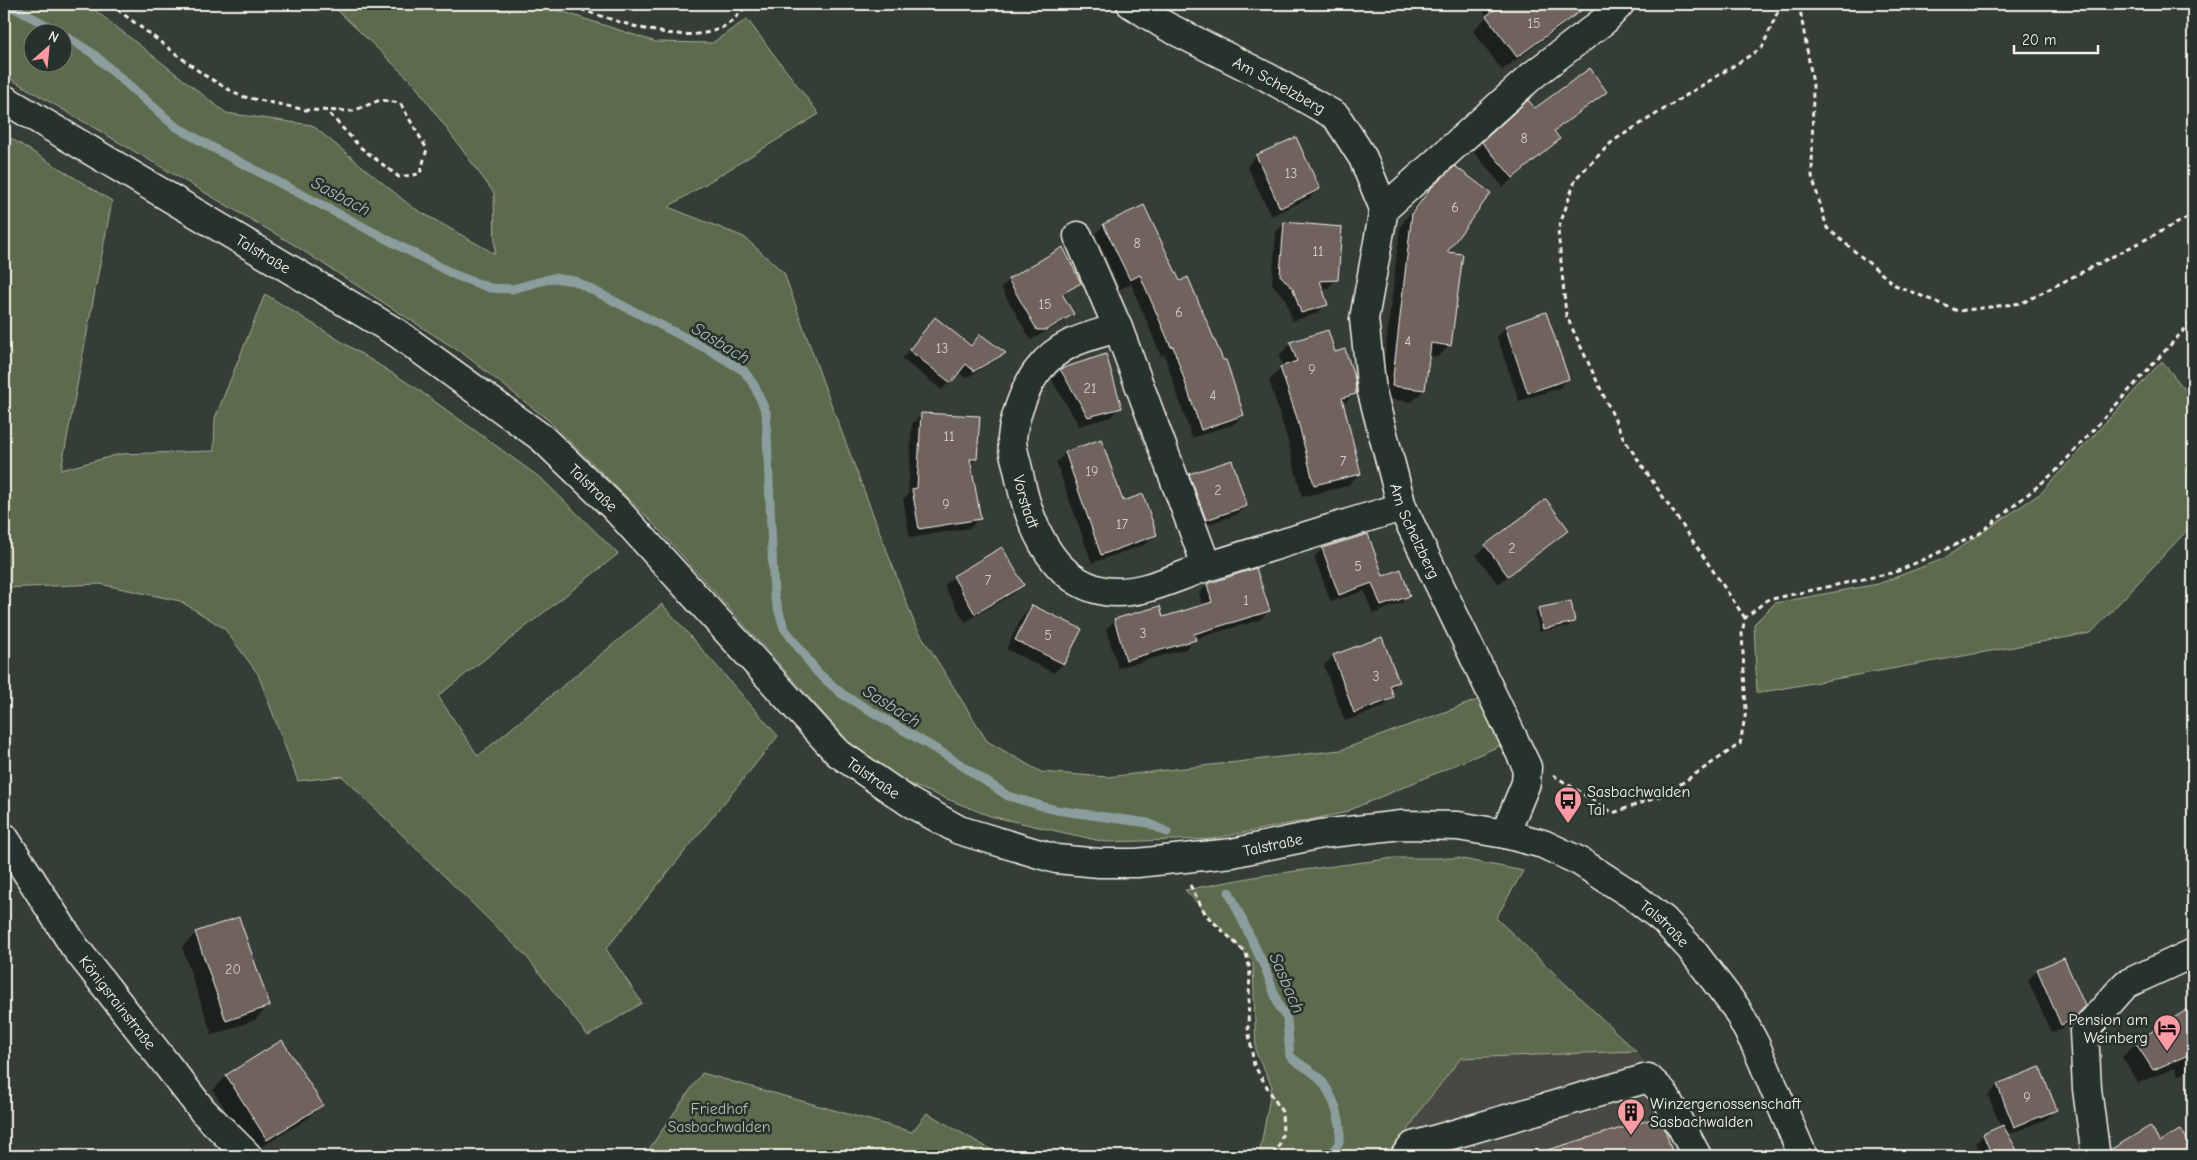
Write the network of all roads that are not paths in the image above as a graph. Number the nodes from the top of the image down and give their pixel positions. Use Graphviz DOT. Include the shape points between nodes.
graph roads {
  1 [pos="1132,4"];
  2 [pos="1620,4"];
  3 [pos="4,99"];
  4 [pos="1384,209"];
  5 [pos="1078,236"];
  6 [pos="1118,328"];
  7 [pos="1402,507"];
  8 [pos="1207,567"];
  9 [pos="1505,834"];
  10 [pos="4,837"];
  11 [pos="2191,954"];
  12 [pos="248,1156"];
  13 [pos="1405,1156"];
  14 [pos="1697,1156"];
  15 [pos="1803,1156"];
  16 [pos="2093,1156"];
  1 -- 4 [label="street, Am Schelzberg" via="1166,26 1336,116 1363,158"];
  2 -- 4 [label="street" via="1605,20 1533,75"];
  3 -- 9 [label="street, Talstraße" via="397,333 542,438 615,508 838,754 909,802 959,830 1056,859 1098,863 1137,863 1232,853 1320,834 1402,825 1458,826"];
  4 -- 7 [label="street, Am Schelzberg" via="1364,318 1372,392"];
  5 -- 6 [label="street"];
  6 -- 8 [label="street"];
  6 -- 8 [label="street, Vorstadt" via="1071,342 1038,369 1023,398 1012,440 1020,484 1036,530 1051,557 1072,579 1104,590 1139,591"];
  7 -- 8 [label="street, Vorstadt"];
  7 -- 9 [label="street, Am Schelzberg" via="1527,767 1526,782"];
  9 -- 15 [label="street, Talstraße" via="1543,844 1579,861 1664,920 1691,949 1736,1008 1756,1046"];
  10 -- 12 [label="street, Königsrainstraße" via="74,946 203,1111"];
  11 -- 16 [label="street" via="2126,984 2084,1031"];
  13 -- 14 [label="street" via="1414,1146 1648,1078 1662,1092"];
}
